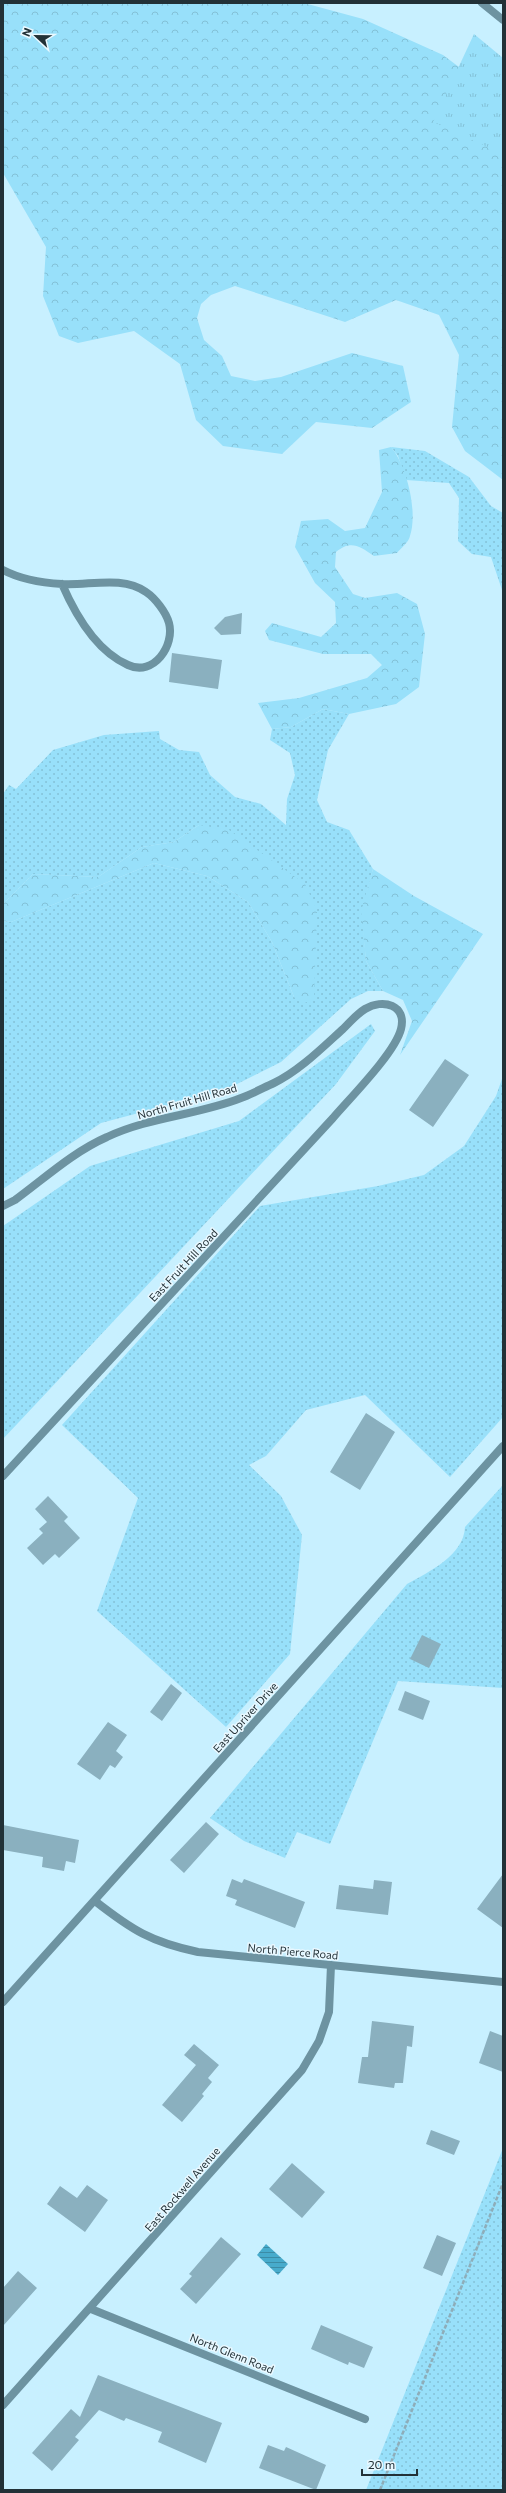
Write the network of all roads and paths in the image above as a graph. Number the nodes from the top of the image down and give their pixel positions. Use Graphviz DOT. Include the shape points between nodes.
graph roads {
  1 [pos="482,3"];
  2 [pos="503,20"];
  3 [pos="3,570"];
  4 [pos="62,584"];
  5 [pos="377,1067"];
  6 [pos="3,1206"];
  7 [pos="503,1446"];
  8 [pos="3,1476"];
  9 [pos="95,1901"];
  10 [pos="331,1965"];
  11 [pos="503,1982"];
  12 [pos="3,2002"];
  13 [pos="503,2183"];
  14 [pos="91,2309"];
  15 [pos="3,2405"];
  16 [pos="365,2419"];
  17 [pos="380,2490"];
  1 -- 2 [label="street"];
  3 -- 4 [label="street" via="14,575"];
  4 -- 4 [label="street" via="118,583 136,586 146,592 160,606 169,623 168,642 159,658 151,666 136,668 111,654 82,624"];
  5 -- 6 [label="street, North Fruit Hill Road" via="401,1030 402,1018 398,1009 385,1002 364,1009 320,1050 279,1080 240,1098 107,1137 80,1151 15,1200"];
  5 -- 8 [label="street, East Fruit Hill Road"];
  7 -- 9 [label="street, East Upriver Drive"];
  9 -- 10 [label="street, North Pierce Road" via="128,1928 166,1945 198,1952"];
  9 -- 12 [label="street, East Upriver Drive"];
  10 -- 11 [label="street, North Pierce Road"];
  10 -- 14 [label="street, East Rockwell Avenue" via="329,2012 319,2041 302,2070"];
  13 -- 17 [label="path"];
  14 -- 15 [label="street, East Rockwell Avenue"];
  14 -- 16 [label="street, North Glenn Road"];
}
